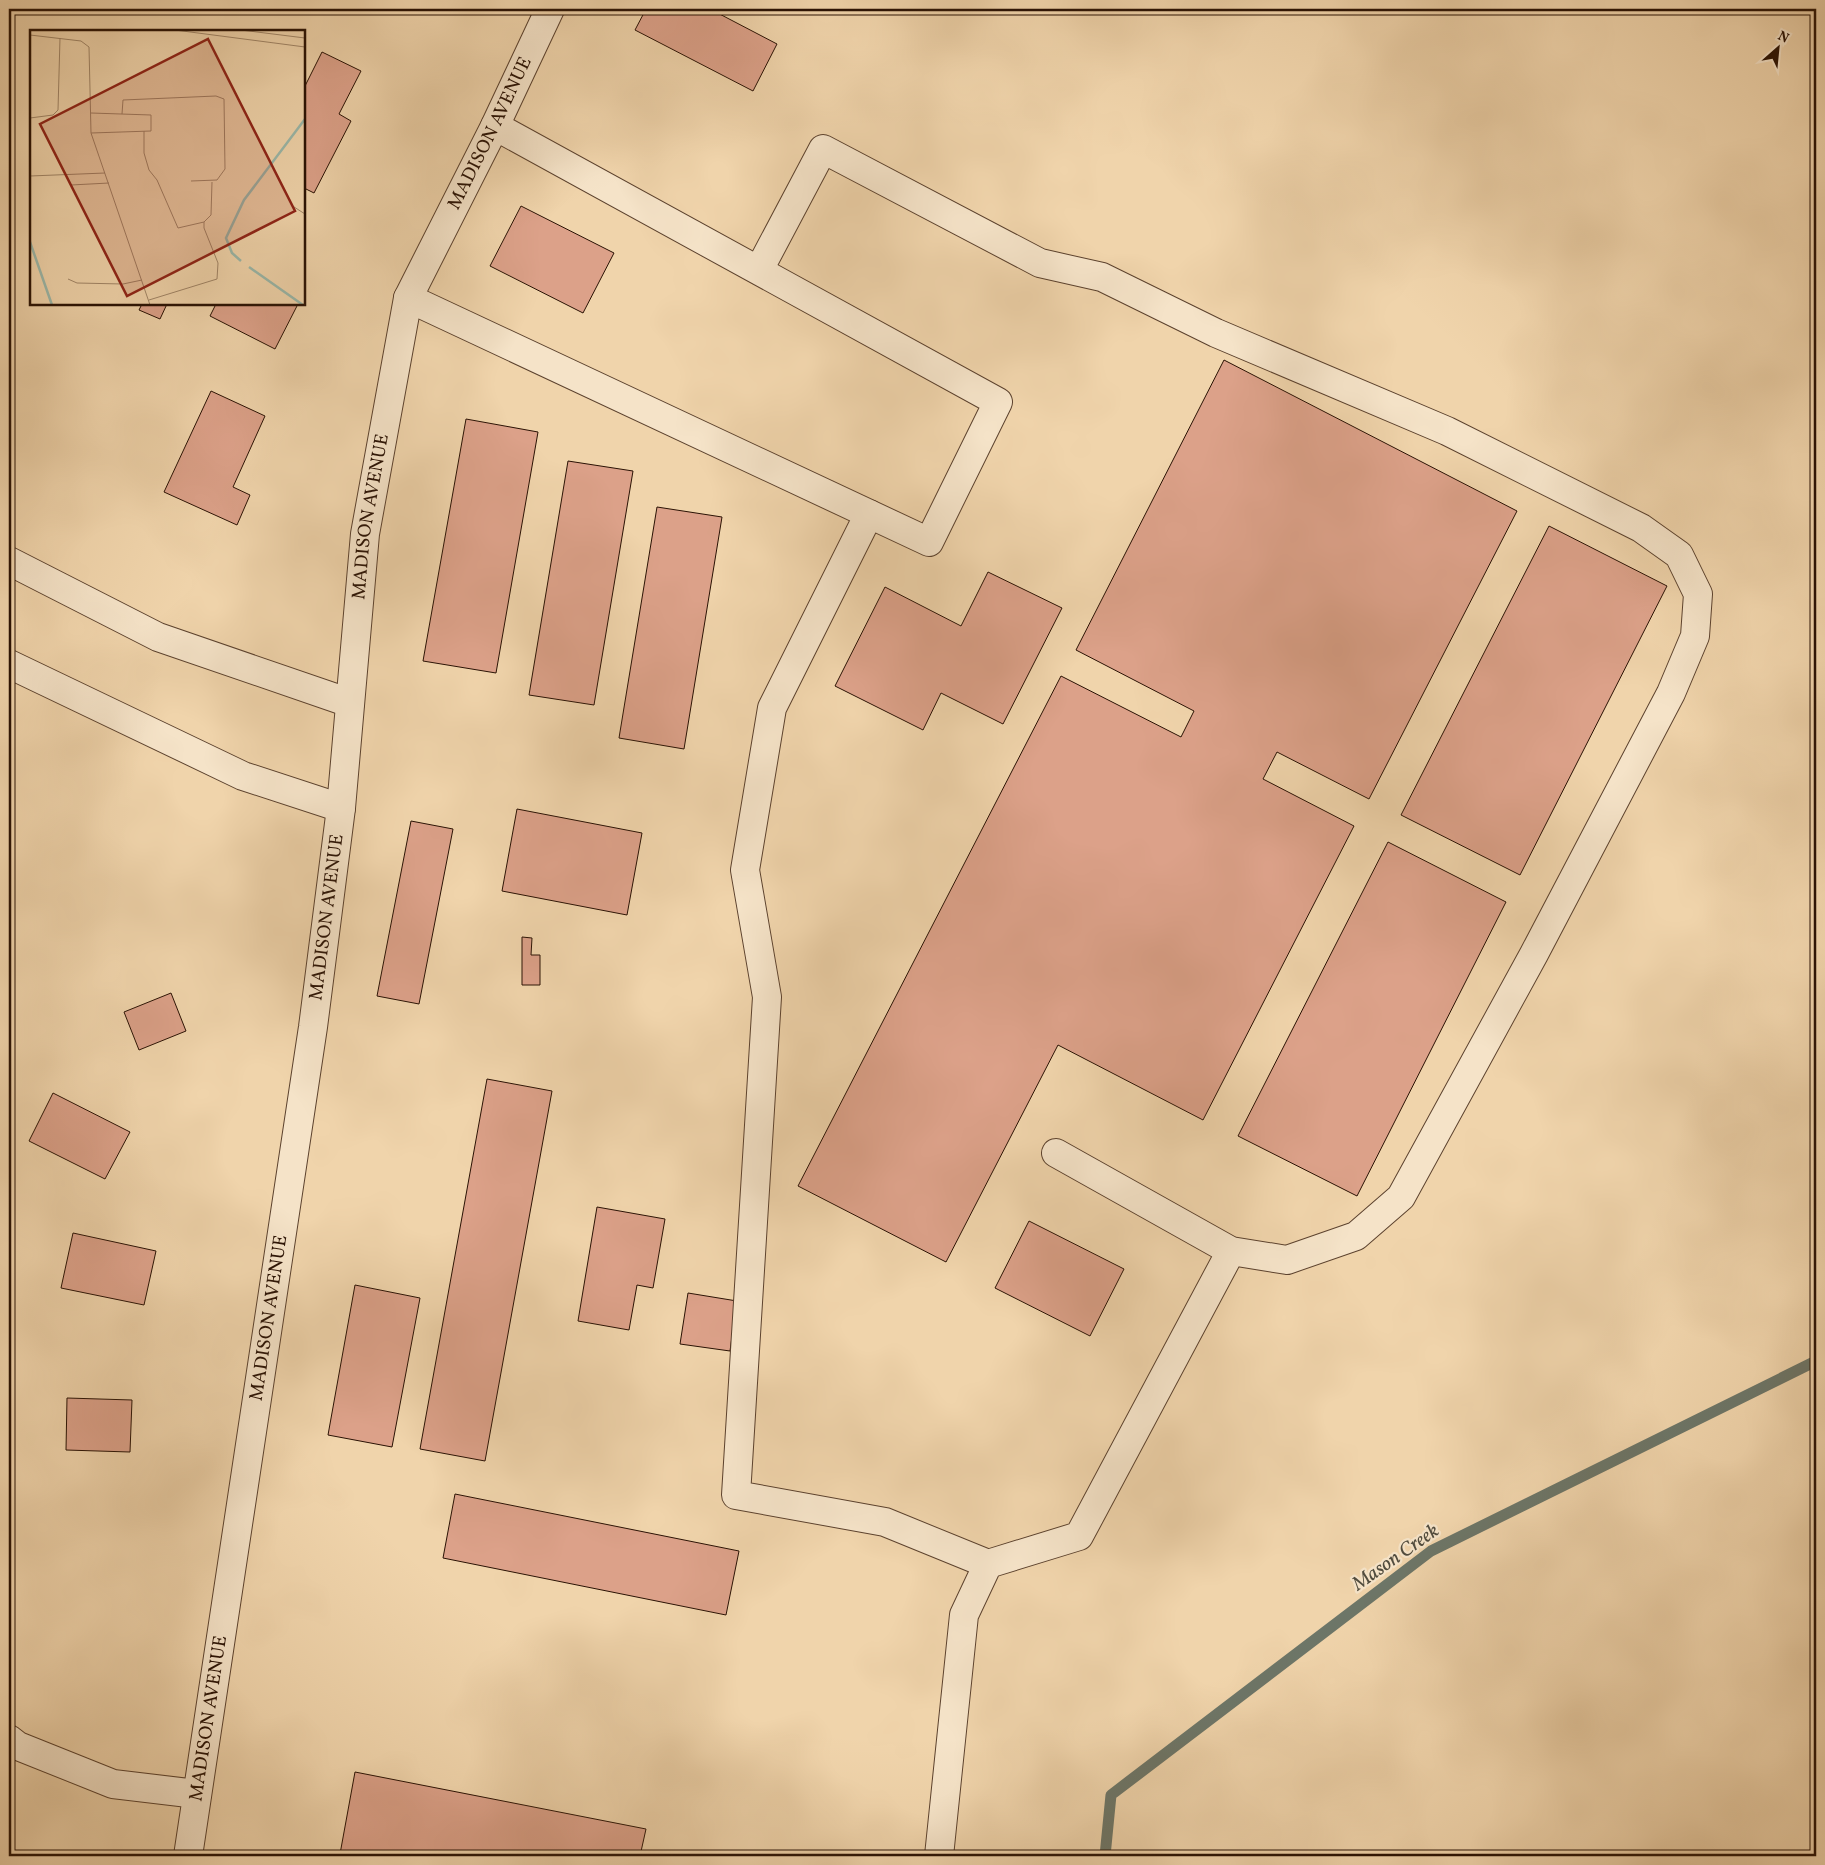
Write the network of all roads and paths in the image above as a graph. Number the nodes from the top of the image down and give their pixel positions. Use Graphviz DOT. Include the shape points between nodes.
graph roads {
  1 [pos="550,9"];
  2 [pos="495,126"];
  3 [pos="759,270"];
  4 [pos="408,298"];
  5 [pos="869,514"];
  6 [pos="9,562"];
  7 [pos="9,664"];
  8 [pos="350,703"];
  9 [pos="341,808"];
  10 [pos="1056,1153"];
  11 [pos="1231,1251"];
  12 [pos="988,1564"];
  13 [pos="9,1739"];
  14 [pos="197,1794"];
  15 [pos="188,1856"];
  16 [pos="939,1856"];
  1 -- 2 [label="street, MADISON AVENUE"];
  2 -- 3 [label="street"];
  2 -- 4 [label="street, MADISON AVENUE"];
  3 -- 5 [label="street" via="998,402 929,542"];
  3 -- 11 [label="street" via="823,149 1040,263 1102,276 1216,334 1446,431 1641,528 1679,555 1698,594 1695,636 1671,694 1401,1197 1356,1236 1287,1260"];
  4 -- 5 [label="street"];
  4 -- 8 [label="street, MADISON AVENUE" via="365,534"];
  5 -- 12 [label="street" via="772,708 744,870 767,997 736,1495 885,1522"];
  6 -- 8 [label="street" via="158,637"];
  7 -- 9 [label="street" via="243,776"];
  8 -- 9 [label="street, MADISON AVENUE"];
  9 -- 14 [label="street, MADISON AVENUE" via="313,1027"];
  10 -- 11 [label="street"];
  11 -- 12 [label="street" via="1079,1536"];
  12 -- 16 [label="street" via="964,1615"];
  13 -- 14 [label="street" via="18,1746 113,1784"];
  14 -- 15 [label="street, MADISON AVENUE"];
}
